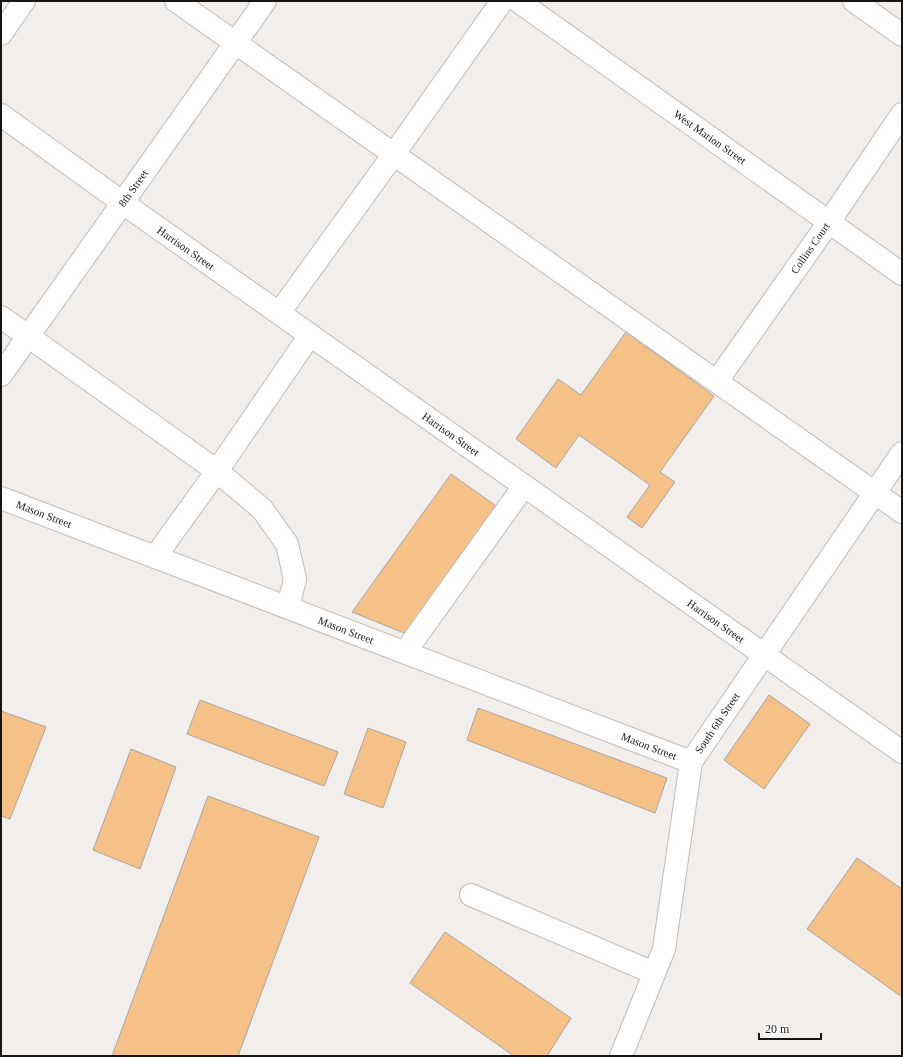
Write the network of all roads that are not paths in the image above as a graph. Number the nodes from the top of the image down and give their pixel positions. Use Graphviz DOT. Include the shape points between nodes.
graph roads {
  1 [pos="24,1"];
  2 [pos="176,1"];
  3 [pos="265,1"];
  4 [pos="502,1"];
  5 [pos="518,1"];
  6 [pos="854,1"];
  7 [pos="1,34"];
  8 [pos="902,35"];
  9 [pos="236,43"];
  10 [pos="902,114"];
  11 [pos="1,115"];
  12 [pos="394,154"];
  13 [pos="122,203"];
  14 [pos="829,222"];
  15 [pos="902,274"];
  16 [pos="279,313"];
  17 [pos="1,317"];
  18 [pos="310,335"];
  19 [pos="29,336"];
  20 [pos="1,375"];
  21 [pos="717,381"];
  22 [pos="902,453"];
  23 [pos="217,471"];
  24 [pos="524,486"];
  25 [pos="875,493"];
  26 [pos="1,498"];
  27 [pos="902,512"];
  28 [pos="155,557"];
  29 [pos="288,608"];
  30 [pos="405,652"];
  31 [pos="764,655"];
  32 [pos="902,752"];
  33 [pos="691,762"];
  34 [pos="471,895"];
  35 [pos="654,973"];
  36 [pos="621,1056"];
  1 -- 7 [label="street"];
  2 -- 9 [label="street"];
  3 -- 9 [label="street, 8th Street"];
  4 -- 12 [label="street"];
  5 -- 14 [label="street, West Marion Street"];
  6 -- 8 [label="street"];
  9 -- 12 [label="street"];
  9 -- 13 [label="street, 8th Street"];
  10 -- 14 [label="street, Collins Court"];
  11 -- 13 [label="street, Harrison Street"];
  12 -- 16 [label="street"];
  12 -- 21 [label="street"];
  13 -- 16 [label="street, Harrison Street"];
  13 -- 19 [label="street, 8th Street"];
  14 -- 15 [label="street, West Marion Street"];
  14 -- 21 [label="street, Collins Court"];
  16 -- 18 [label="street, Harrison Street"];
  17 -- 19 [label="street"];
  18 -- 23 [label="street"];
  18 -- 24 [label="street, Harrison Street"];
  19 -- 20 [label="street, 8th Street"];
  19 -- 23 [label="street"];
  21 -- 25 [label="street"];
  22 -- 25 [label="street, South 6th Street"];
  23 -- 28 [label="street"];
  23 -- 29 [label="street" via="262,509 287,544 295,579"];
  24 -- 30 [label="street"];
  24 -- 31 [label="street, Harrison Street"];
  25 -- 27 [label="street"];
  25 -- 31 [label="street, South 6th Street"];
  26 -- 28 [label="street, Mason Street"];
  28 -- 29 [label="street, Mason Street"];
  29 -- 30 [label="street, Mason Street"];
  30 -- 33 [label="street, Mason Street"];
  31 -- 32 [label="street, Harrison Street"];
  31 -- 33 [label="street, South 6th Street"];
  33 -- 35 [label="street, South 6th Street" via="664,949"];
  34 -- 35 [label="street"];
  35 -- 36 [label="street, South 6th Street"];
}
